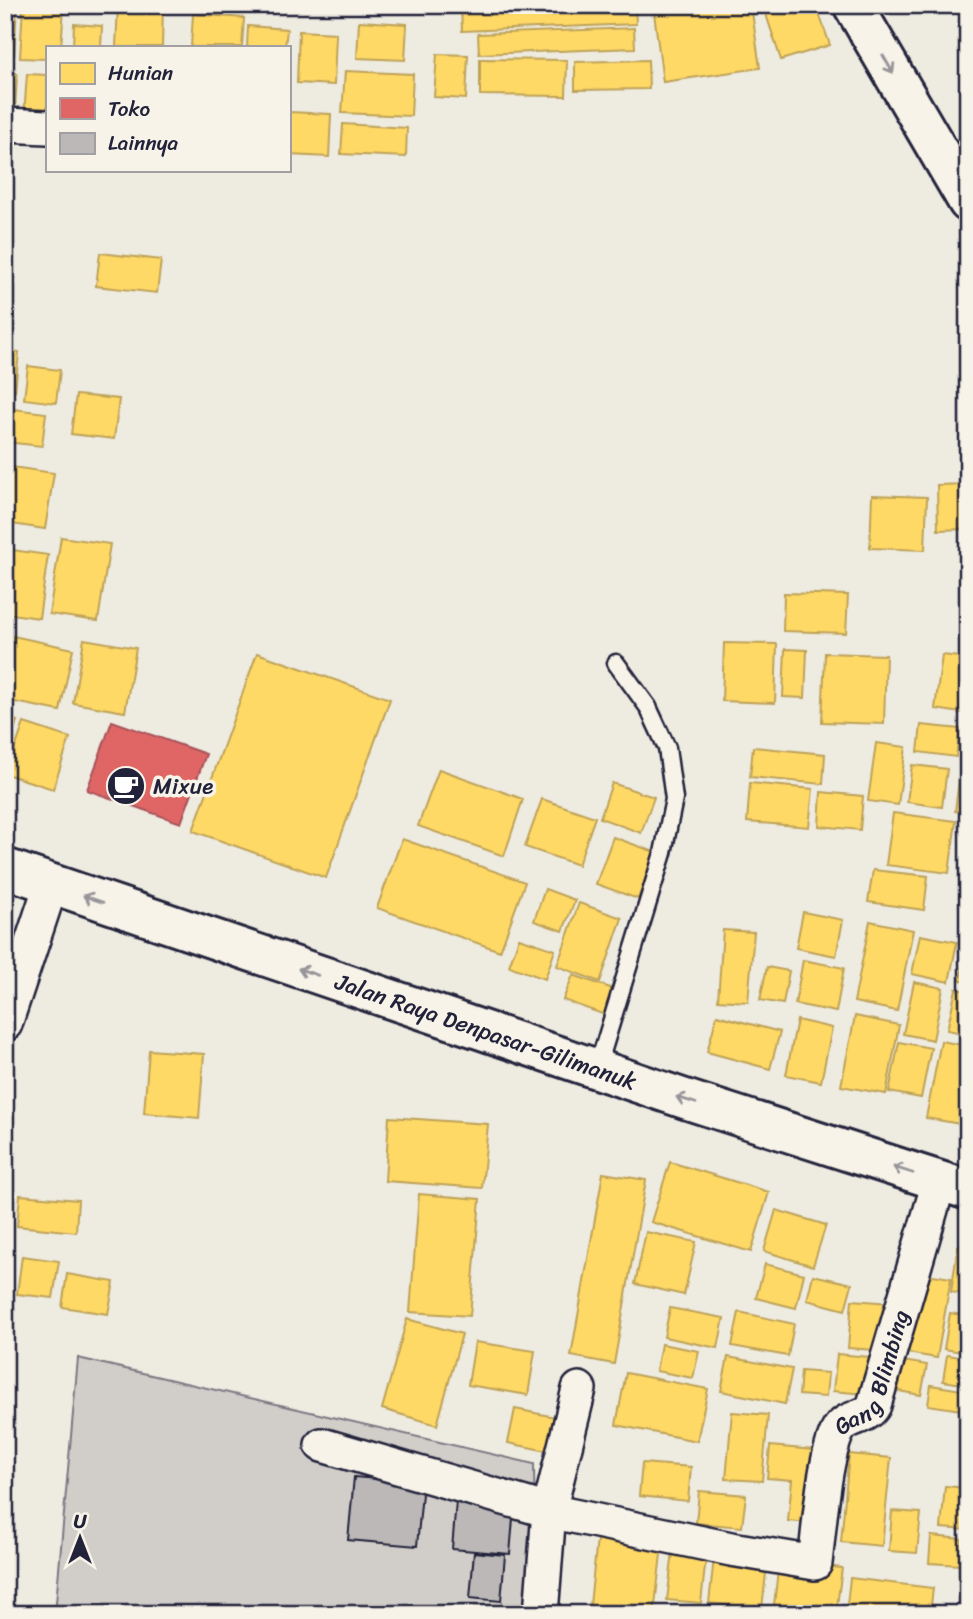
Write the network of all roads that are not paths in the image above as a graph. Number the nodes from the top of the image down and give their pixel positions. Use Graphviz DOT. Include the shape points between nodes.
graph roads {
  1 [pos="853,5"];
  2 [pos="5,125"];
  3 [pos="46,127"];
  4 [pos="968,202"];
  5 [pos="616,663"];
  6 [pos="5,868"];
  7 [pos="51,885"];
  8 [pos="5,1024"];
  9 [pos="597,1070"];
  10 [pos="953,1186"];
  11 [pos="579,1389"];
  12 [pos="322,1445"];
  13 [pos="549,1511"];
  14 [pos="541,1614"];
  1 -- 4 [label="highway, one-way"];
  2 -- 3 [label="street"];
  5 -- 9 [label="lane" via="648,707 667,748 674,799 663,853"];
  6 -- 7 [label="highway, Jalan Raya Denpasar-Gilimanuk"];
  7 -- 8 [label="street"];
  9 -- 7 [label="highway, Jalan Raya Denpasar-Gilimanuk, one-way"];
  10 -- 9 [label="highway, Jalan Raya Denpasar-Gilimanuk, one-way"];
  10 -- 13 [label="street, Gang Blimbing" via="874,1405 864,1415 843,1423 832,1443 815,1563"];
  11 -- 13 [label="street"];
  12 -- 13 [label="street"];
  13 -- 14 [label="street"];
}
